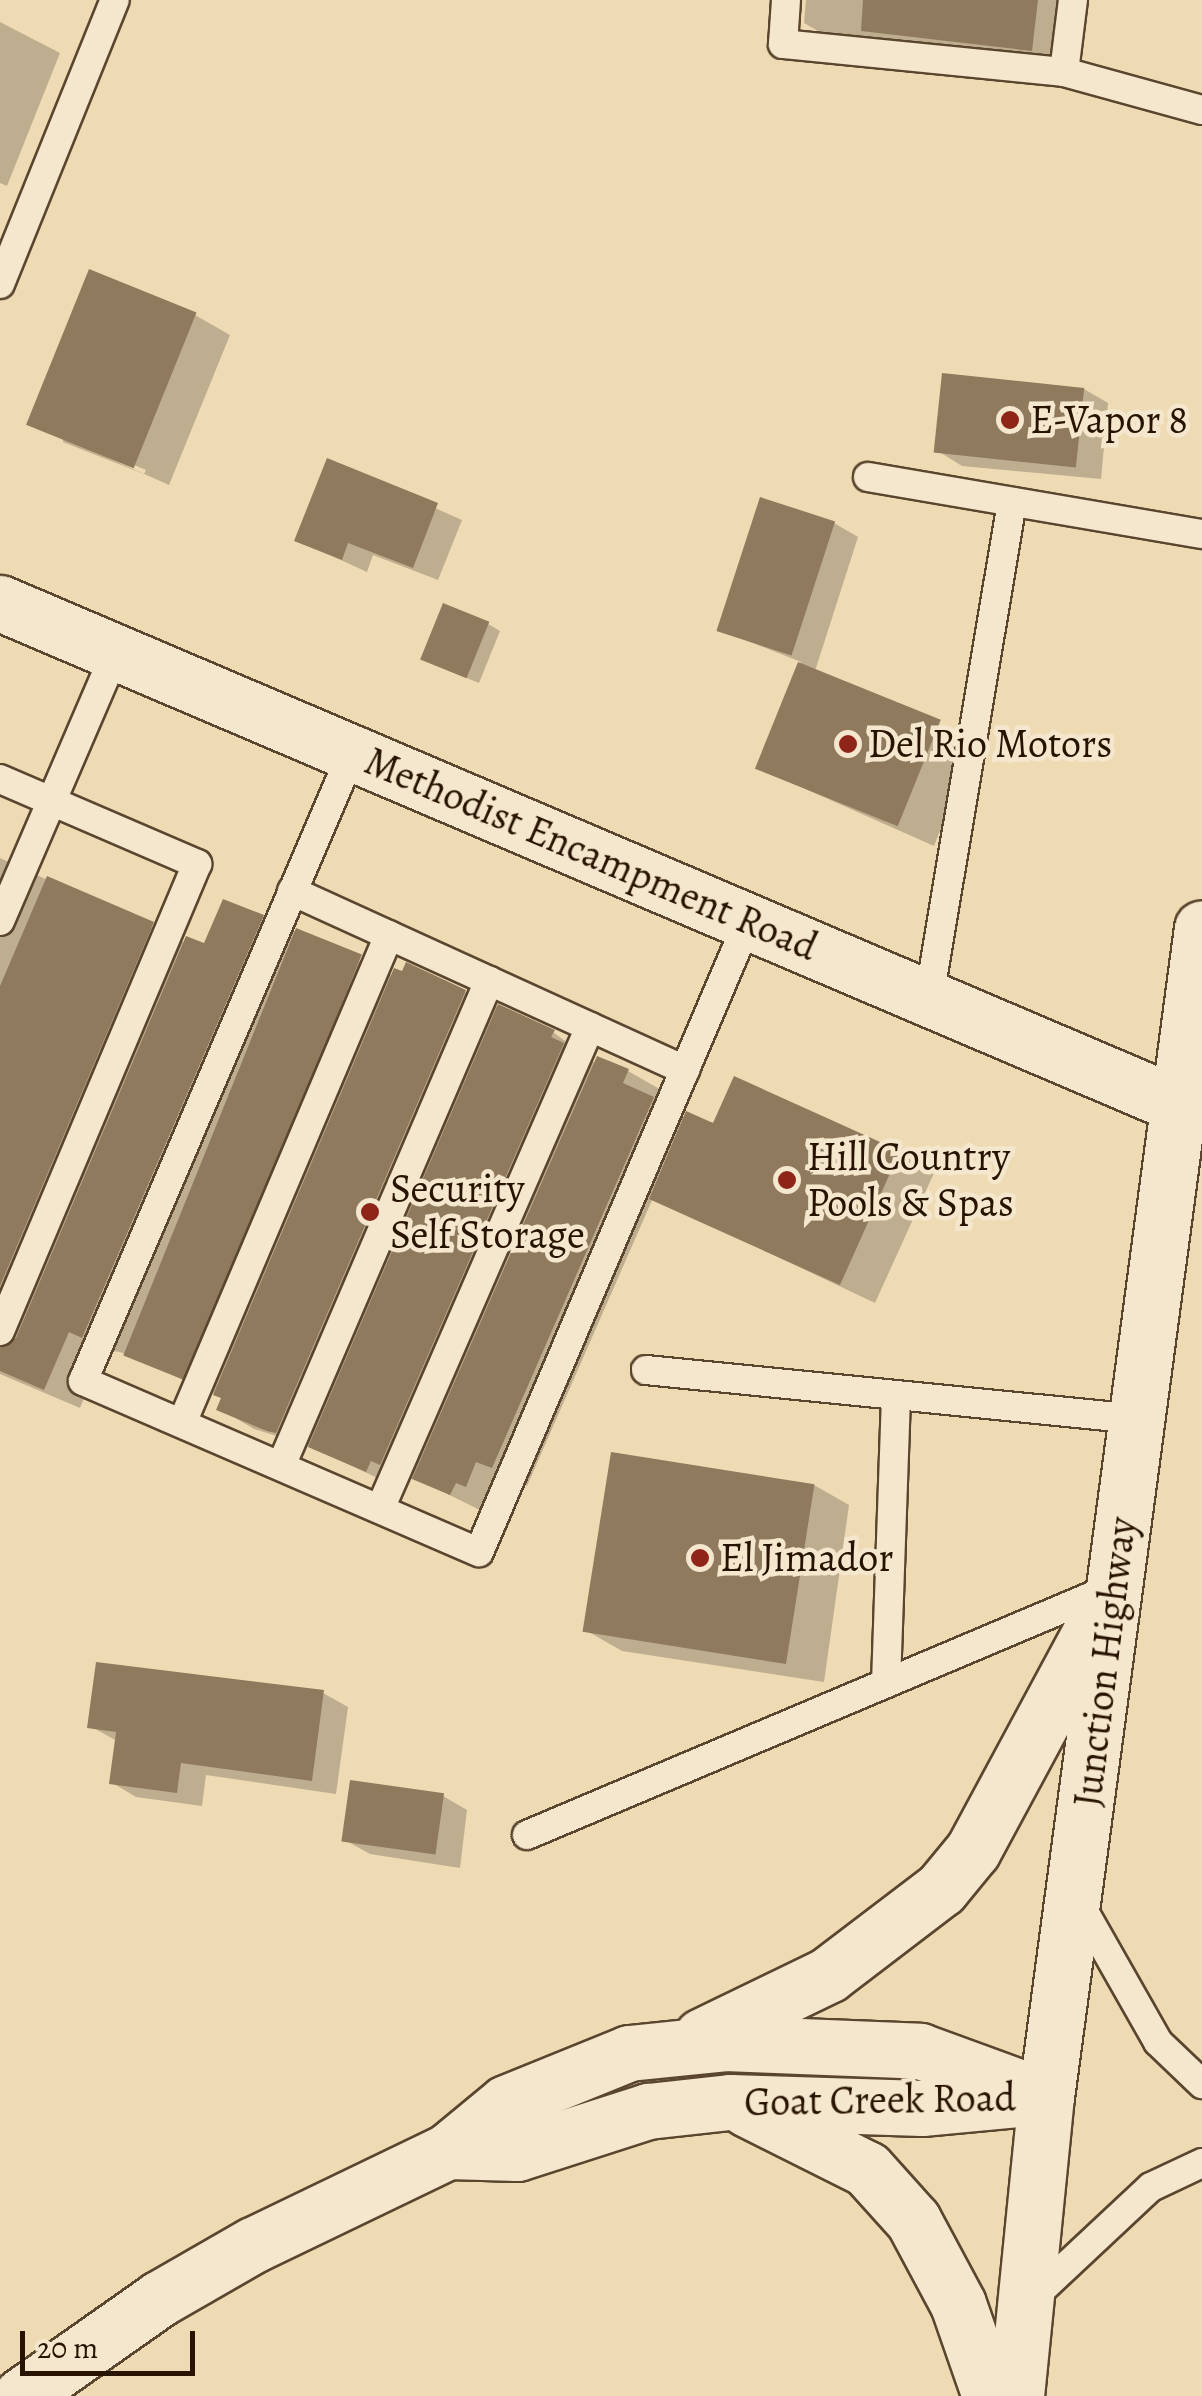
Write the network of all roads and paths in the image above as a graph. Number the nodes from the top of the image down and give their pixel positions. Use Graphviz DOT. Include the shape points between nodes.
graph roads {
  1 [pos="115,0"];
  2 [pos="786,0"];
  3 [pos="1073,0"];
  4 [pos="1064,72"];
  5 [pos="1202,110"];
  6 [pos="0,284"];
  7 [pos="868,478"];
  8 [pos="1012,502"];
  9 [pos="1202,534"];
  10 [pos="0,603"];
  11 [pos="116,652"];
  12 [pos="352,753"];
  13 [pos="0,779"];
  14 [pos="51,801"];
  15 [pos="292,891"];
  16 [pos="0,921"];
  17 [pos="748,922"];
  18 [pos="1202,928"];
  19 [pos="389,934"];
  20 [pos="489,980"];
  21 [pos="930,998"];
  22 [pos="590,1027"];
  23 [pos="685,1070"];
  24 [pos="1192,1109"];
  25 [pos="0,1331"];
  26 [pos="646,1370"];
  27 [pos="896,1395"];
  28 [pos="1138,1418"];
  29 [pos="182,1423"];
  30 [pos="280,1466"];
  31 [pos="380,1509"];
  32 [pos="1115,1586"];
  33 [pos="886,1684"];
  34 [pos="527,1835"];
  35 [pos="1075,1896"];
  36 [pos="684,2044"];
  37 [pos="1202,2084"];
  38 [pos="1046,2096"];
  39 [pos="730,2102"];
  40 [pos="448,2151"];
  41 [pos="1202,2163"];
  42 [pos="1028,2302"];
  43 [pos="21,2396"];
  44 [pos="990,2396"];
  45 [pos="1016,2396"];
  1 -- 6 [label="lane"];
  2 -- 4 [label="lane" via="784,44"];
  3 -- 4 [label="lane"];
  4 -- 5 [label="lane"];
  7 -- 8 [label="lane"];
  8 -- 9 [label="lane"];
  8 -- 21 [label="lane"];
  10 -- 11 [label="main road, Methodist Encampment Road"];
  11 -- 12 [label="main road, Methodist Encampment Road"];
  11 -- 14 [label="lane"];
  12 -- 15 [label="lane"];
  12 -- 17 [label="main road, Methodist Encampment Road"];
  13 -- 14 [label="lane"];
  14 -- 16 [label="lane"];
  14 -- 25 [label="lane" via="197,864"];
  15 -- 19 [label="lane"];
  15 -- 29 [label="lane" via="82,1381"];
  17 -- 21 [label="main road, Methodist Encampment Road"];
  17 -- 23 [label="lane"];
  18 -- 24 [label="main road, Junction Highway"];
  19 -- 20 [label="lane"];
  19 -- 29 [label="lane"];
  20 -- 22 [label="lane"];
  20 -- 30 [label="lane"];
  21 -- 24 [label="main road, Methodist Encampment Road"];
  22 -- 23 [label="lane"];
  22 -- 31 [label="lane"];
  23 -- 31 [label="lane" via="479,1552"];
  24 -- 28 [label="main road, Junction Highway"];
  26 -- 27 [label="lane"];
  27 -- 28 [label="lane"];
  27 -- 33 [label="lane"];
  28 -- 32 [label="main road, Junction Highway"];
  29 -- 30 [label="lane"];
  30 -- 31 [label="lane"];
  32 -- 33 [label="lane"];
  32 -- 35 [label="main road, Junction Highway"];
  32 -- 36 [label="main road" via="1005,1795 941,1889 828,1975"];
  33 -- 34 [label="lane"];
  35 -- 37 [label="lane" via="1158,2042"];
  35 -- 38 [label="main road, Junction Highway"];
  36 -- 38 [label="main road, Goat Creek Road" via="920,2051"];
  36 -- 40 [label="main road, Goat Creek Road" via="629,2053 506,2103"];
  38 -- 39 [label="main road, Goat Creek Road" via="922,2108 796,2099"];
  38 -- 42 [label="main road, Junction Highway"];
  39 -- 40 [label="main road, Goat Creek Road" via="648,2111 517,2153"];
  39 -- 44 [label="main road" via="826,2144 879,2182 934,2252"];
  40 -- 43 [label="main road, Goat Creek Road" via="253,2245 160,2299"];
  41 -- 42 [label="lane" via="1151,2187"];
  42 -- 45 [label="main road, Junction Highway"];
}
